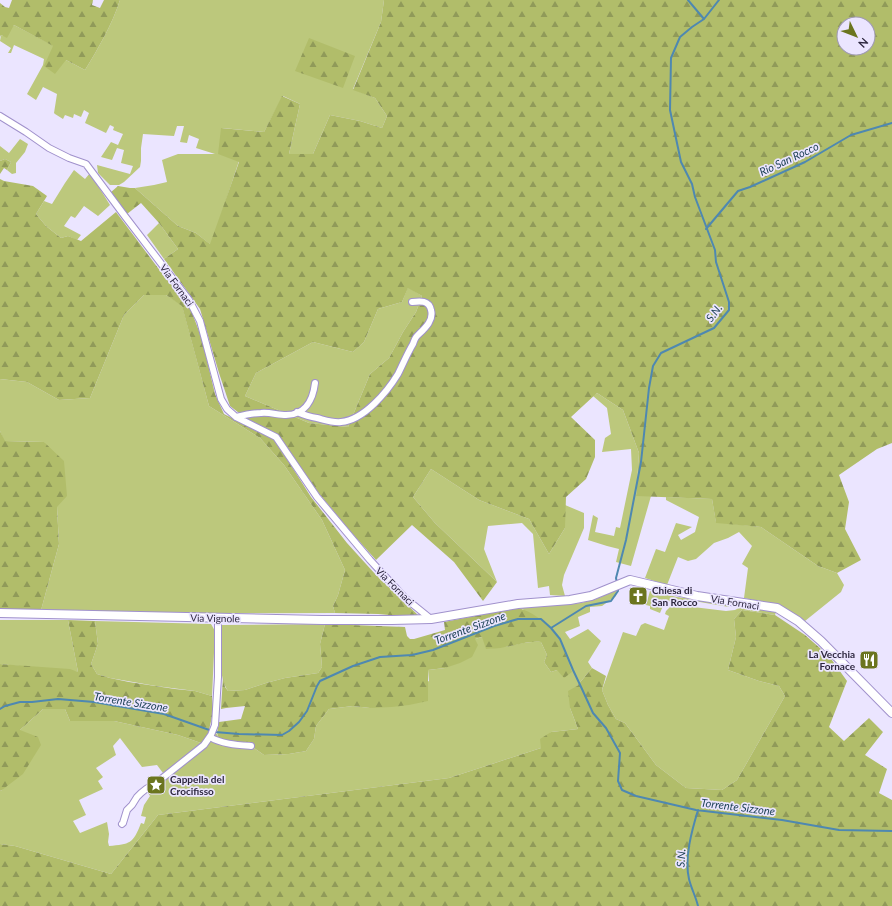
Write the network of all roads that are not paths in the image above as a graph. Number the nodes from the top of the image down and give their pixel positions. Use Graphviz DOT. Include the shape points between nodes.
graph roads {
  1 [pos="0,116"];
  2 [pos="412,302"];
  3 [pos="315,383"];
  4 [pos="297,412"];
  5 [pos="236,417"];
  6 [pos="0,613"];
  7 [pos="218,618"];
  8 [pos="431,619"];
  9 [pos="892,713"];
  10 [pos="211,736"];
  11 [pos="251,746"];
  12 [pos="122,824"];
  1 -- 5 [label="street, Via Fornaci" via="48,148 86,164 189,300 200,321 221,399"];
  2 -- 4 [label="street" via="423,301 428,304 432,312 430,322 417,337 399,372 374,404 355,418 334,423"];
  3 -- 4 [label="street" via="309,403 302,411"];
  4 -- 5 [label="street" via="288,415 261,413"];
  5 -- 8 [label="street, Via Fornaci" via="276,437 318,497 370,560 405,598"];
  6 -- 7 [label="street, Via Vignole"];
  7 -- 8 [label="street, Via Vignole"];
  7 -- 10 [label="street" via="218,677 215,724"];
  8 -- 9 [label="street, Via Fornaci" via="518,604 591,596 630,580 697,596 777,608 798,621 821,641"];
  10 -- 11 [label="street" via="216,741"];
  10 -- 12 [label="street" via="175,768 141,793 127,810"];
}
